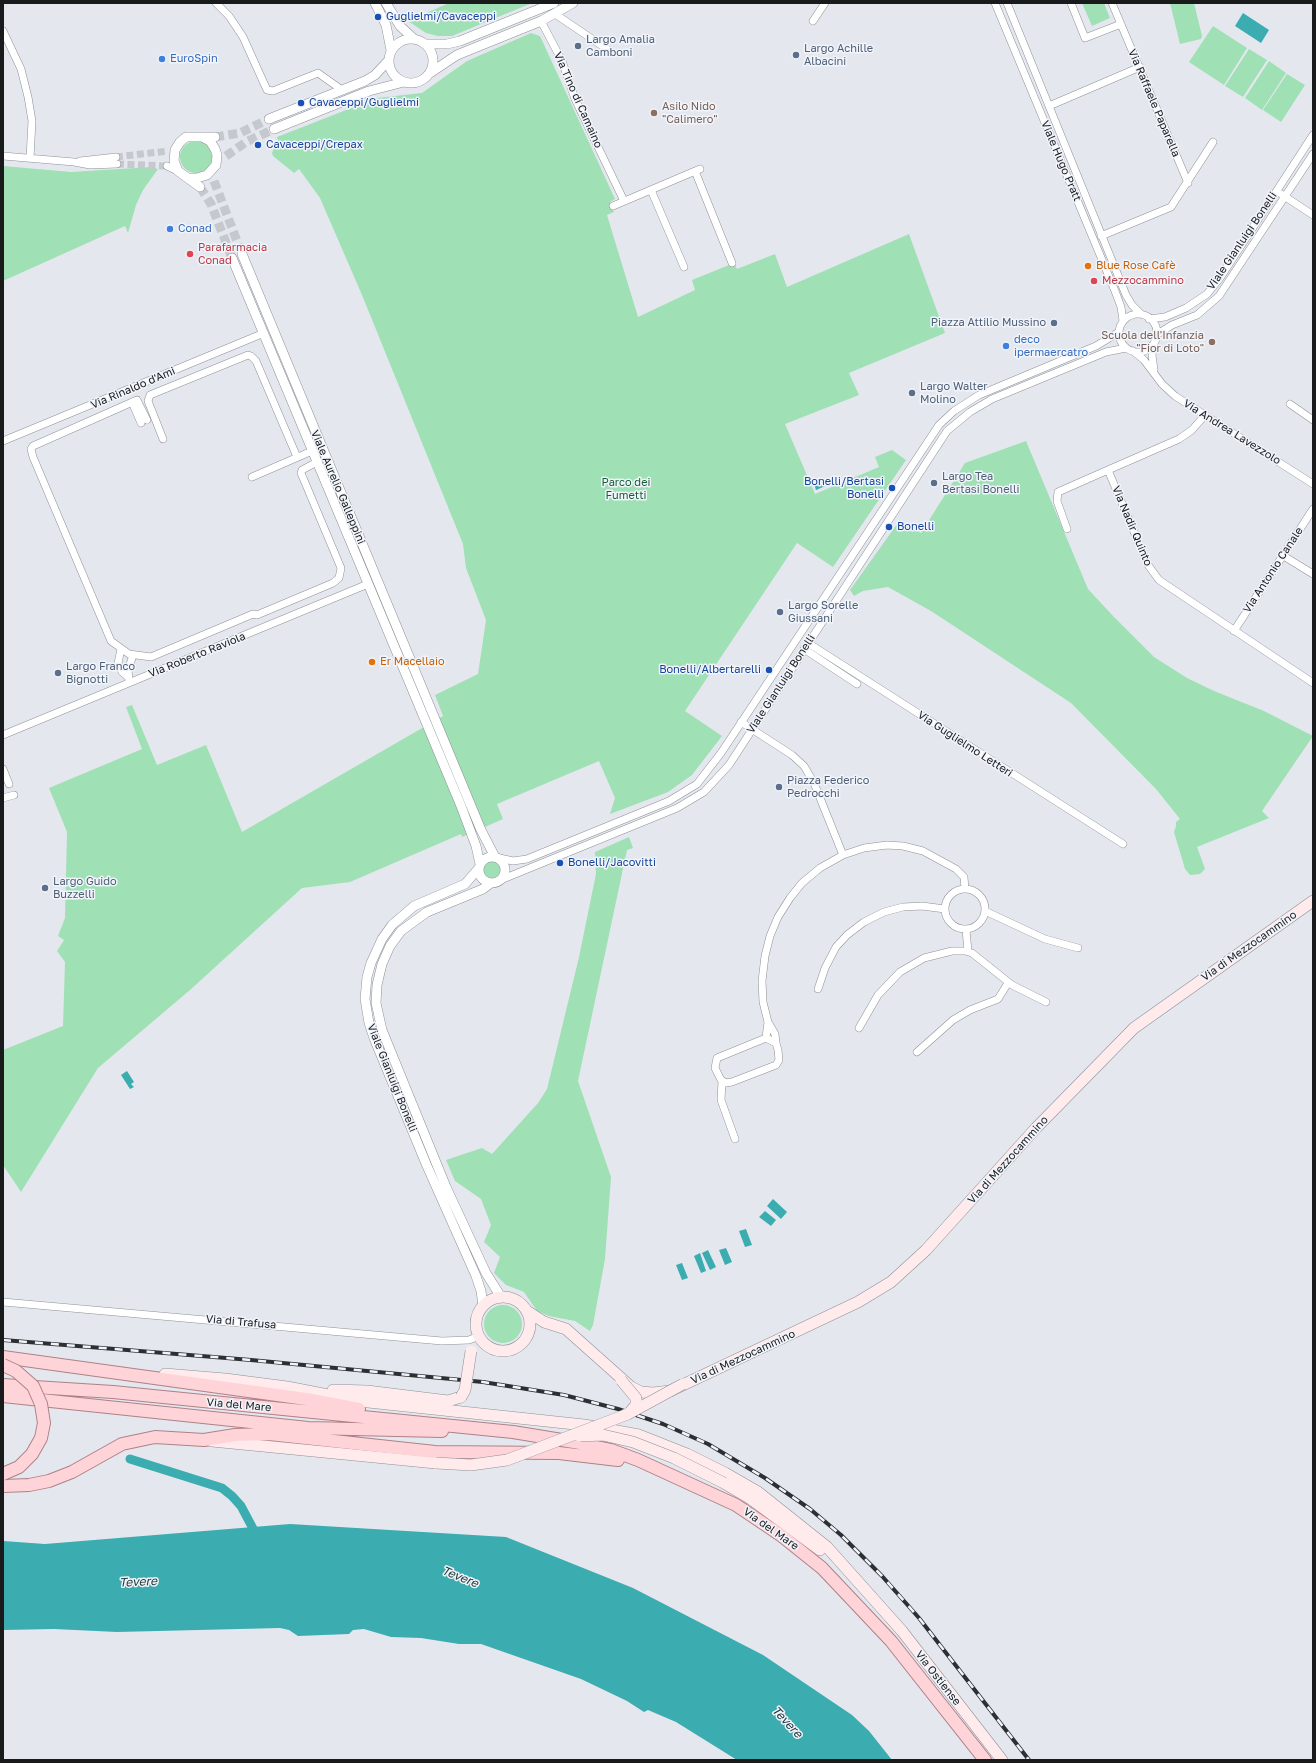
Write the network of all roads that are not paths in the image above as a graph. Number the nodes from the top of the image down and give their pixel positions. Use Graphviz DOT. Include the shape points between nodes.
graph roads {
  1 [pos="216,3"];
  2 [pos="375,3"];
  3 [pos="386,3"];
  4 [pos="554,3"];
  5 [pos="573,3"];
  6 [pos="825,3"];
  7 [pos="995,3"];
  8 [pos="1007,3"];
  9 [pos="1071,3"];
  10 [pos="1112,3"];
  11 [pos="555,14"];
  12 [pos="541,21"];
  13 [pos="813,21"];
  14 [pos="1121,24"];
  15 [pos="3,31"];
  16 [pos="414,39"];
  17 [pos="425,44"];
  18 [pos="391,50"];
  19 [pos="610,51"];
  20 [pos="388,61"];
  21 [pos="1140,67"];
  22 [pos="430,73"];
  23 [pos="404,82"];
  24 [pos="342,90"];
  25 [pos="1049,106"];
  26 [pos="270,120"];
  27 [pos="274,130"];
  28 [pos="1313,135"];
  29 [pos="201,136"];
  30 [pos="215,137"];
  31 [pos="1213,142"];
  32 [pos="1313,154"];
  33 [pos="3,156"];
  34 [pos="226,156"];
  35 [pos="30,158"];
  36 [pos="116,161"];
  37 [pos="216,162"];
  38 [pos="167,166"];
  39 [pos="178,171"];
  40 [pos="190,178"];
  41 [pos="1188,183"];
  42 [pos="200,187"];
  43 [pos="651,190"];
  44 [pos="1276,190"];
  45 [pos="1285,196"];
  46 [pos="624,201"];
  47 [pos="613,206"];
  48 [pos="1313,215"];
  49 [pos="1101,236"];
  50 [pos="242,254"];
  51 [pos="232,258"];
  52 [pos="732,263"];
  53 [pos="684,266"];
  54 [pos="1141,314"];
  55 [pos="1149,319"];
  56 [pos="1123,321"];
  57 [pos="1119,332"];
  58 [pos="264,333"];
  59 [pos="1156,338"];
  60 [pos="1130,350"];
  61 [pos="1155,374"];
  62 [pos="1290,404"];
  63 [pos="1205,415"];
  64 [pos="1313,420"];
  65 [pos="144,421"];
  66 [pos="163,439"];
  67 [pos="3,441"];
  68 [pos="312,451"];
  69 [pos="298,457"];
  70 [pos="317,462"];
  71 [pos="1108,470"];
  72 [pos="252,477"];
  73 [pos="1313,484"];
  74 [pos="1313,509"];
  75 [pos="1067,529"];
  76 [pos="1282,555"];
  77 [pos="1313,574"];
  78 [pos="368,584"];
  79 [pos="1234,631"];
  80 [pos="806,646"];
  81 [pos="121,649"];
  82 [pos="133,655"];
  83 [pos="129,680"];
  84 [pos="1313,683"];
  85 [pos="856,684"];
  86 [pos="741,722"];
  87 [pos="752,729"];
  88 [pos="3,735"];
  89 [pos="3,769"];
  90 [pos="9,784"];
  91 [pos="14,795"];
  92 [pos="3,798"];
  93 [pos="1123,844"];
  94 [pos="843,855"];
  95 [pos="495,857"];
  96 [pos="479,866"];
  97 [pos="494,882"];
  98 [pos="966,889"];
  99 [pos="1313,901"];
  100 [pos="945,909"];
  101 [pos="985,911"];
  102 [pos="966,930"];
  103 [pos="1078,948"];
  104 [pos="968,951"];
  105 [pos="1008,982"];
  106 [pos="818,989"];
  107 [pos="1046,1002"];
  108 [pos="768,1022"];
  109 [pos="859,1028"];
  110 [pos="766,1038"];
  111 [pos="776,1043"];
  112 [pos="917,1052"];
  113 [pos="722,1082"];
  114 [pos="735,1139"];
  115 [pos="501,1297"];
  116 [pos="3,1302"];
  117 [pos="483,1306"];
  118 [pos="527,1311"];
  119 [pos="480,1337"];
  120 [pos="3,1357"];
  121 [pos="3,1365"];
  122 [pos="80,1368"];
  123 [pos="621,1380"];
  124 [pos="683,1384"];
  125 [pos="3,1385"];
  126 [pos="287,1387"];
  127 [pos="3,1396"];
  128 [pos="628,1414"];
  129 [pos="432,1423"];
  130 [pos="475,1429"];
  131 [pos="204,1440"];
  132 [pos="558,1441"];
  133 [pos="662,1470"];
  134 [pos="3,1474"];
  135 [pos="3,1486"];
  136 [pos="872,1598"];
  137 [pos="985,1760"];
  138 [pos="1002,1760"];
  1 -- 24 [label="street" via="229,16 243,37 265,88 273,91 318,72"];
  2 -- 18 [label="street" via="386,25"];
  3 -- 16 [label="street" via="400,26"];
  4 -- 17 [label="street" via="460,41"];
  5 -- 11 [label="street"];
  6 -- 13 [label="street"];
  7 -- 56 [label="street, Viale Hugo Pratt" via="1117,297"];
  8 -- 25 [label="street, Viale Hugo Pratt"];
  9 -- 14 [label="street" via="1085,38"];
  10 -- 14 [label="street, Via Raffaele Paparella"];
  11 -- 12 [label="street"];
  11 -- 19 [label="street"];
  12 -- 22 [label="street" via="462,52"];
  12 -- 46 [label="street, Via Tino di Camaino" via="562,61 575,99"];
  14 -- 21 [label="street, Via Raffaele Paparella"];
  15 -- 35 [label="street" via="21,69 28,97 32,122"];
  16 -- 17 [label="street"];
  16 -- 18 [label="street" via="401,41"];
  17 -- 22 [label="street" via="433,58"];
  18 -- 20 [label="street"];
  20 -- 23 [label="street" via="392,74"];
  20 -- 24 [label="street" via="370,79"];
  21 -- 25 [label="street"];
  21 -- 41 [label="street, Via Raffaele Paparella"];
  22 -- 23 [label="street" via="418,82"];
  23 -- 27 [label="street" via="369,91"];
  24 -- 26 [label="street"];
  25 -- 49 [label="street, Viale Hugo Pratt"];
  28 -- 44 [label="street, Viale Gianluigi Bonelli"];
  29 -- 30 [label="street"];
  29 -- 37 [label="street" via="214,146"];
  29 -- 39 [label="street" via="186,137 172,150"];
  31 -- 41 [label="street"];
  32 -- 45 [label="street, Viale Gianluigi Bonelli"];
  33 -- 35 [label="street"];
  34 -- 37 [label="street"];
  35 -- 36 [label="street" via="74,162"];
  37 -- 40 [label="street" via="212,177"];
  38 -- 39 [label="street"];
  39 -- 40 [label="street"];
  40 -- 42 [label="street"];
  41 -- 49 [label="street" via="1171,208"];
  43 -- 46 [label="street"];
  43 -- 52 [label="street" via="698,170"];
  43 -- 53 [label="street"];
  44 -- 45 [label="street"];
  44 -- 55 [label="street, Viale Gianluigi Bonelli" via="1207,294 1183,310 1165,317"];
  45 -- 48 [label="street"];
  45 -- 59 [label="street, Viale Gianluigi Bonelli" via="1217,299 1197,315 1172,325"];
  46 -- 47 [label="street"];
  49 -- 54 [label="street, Viale Hugo Pratt" via="1126,295"];
  50 -- 95 [label="street, Viale Aurelio Galleppini" via="481,830"];
  51 -- 58 [label="street, Viale Aurelio Galleppini"];
  54 -- 55 [label="street"];
  54 -- 56 [label="street" via="1130,316"];
  55 -- 59 [label="street" via="1155,326"];
  56 -- 57 [label="street"];
  57 -- 60 [label="street" via="1121,341"];
  57 -- 86 [label="street, Viale Gianluigi Bonelli" via="1096,346 979,395 964,403 943,421"];
  58 -- 67 [label="street, Via Rinaldo d'Ami"];
  58 -- 68 [label="street, Viale Aurelio Galleppini"];
  59 -- 60 [label="street" via="1144,351"];
  59 -- 61 [label="street" via="1152,355"];
  60 -- 61 [label="street, Via Andrea Lavezzolo" via="1144,360"];
  60 -- 80 [label="street, Viale Gianluigi Bonelli" via="1106,352 992,399 954,424 936,447"];
  61 -- 63 [label="street, Via Andrea Lavezzolo" via="1170,392"];
  62 -- 64 [label="street"];
  63 -- 71 [label="street" via="1192,430 1176,441"];
  63 -- 73 [label="street, Via Andrea Lavezzolo"];
  65 -- 81 [label="street" via="132,402 31,449 32,457 111,641"];
  66 -- 69 [label="street" via="148,401 150,395 248,355 256,362"];
  68 -- 69 [label="street"];
  68 -- 70 [label="street, Viale Aurelio Galleppini"];
  69 -- 72 [label="street"];
  70 -- 78 [label="street, Viale Aurelio Galleppini"];
  70 -- 82 [label="street" via="301,473 341,568 339,578 333,583 257,615 252,614 151,657"];
  71 -- 75 [label="street" via="1058,492 1057,501"];
  71 -- 79 [label="street, Via Nadir Quinto" via="1148,565 1156,577 1168,588"];
  74 -- 76 [label="street, Via Antonio Canale"];
  76 -- 77 [label="street"];
  76 -- 79 [label="street, Via Antonio Canale"];
  78 -- 83 [label="street, Via Roberto Raviola"];
  78 -- 96 [label="street, Viale Aurelio Galleppini" via="472,834"];
  79 -- 84 [label="street, Via Nadir Quinto"];
  80 -- 85 [label="street"];
  80 -- 87 [label="street, Viale Gianluigi Bonelli"];
  80 -- 93 [label="street, Via Guglielmo Letteri"];
  81 -- 82 [label="street"];
  81 -- 83 [label="street" via="118,663"];
  82 -- 83 [label="street" via="129,663"];
  83 -- 88 [label="street, Via Roberto Raviola"];
  86 -- 87 [label="street"];
  86 -- 95 [label="street, Viale Gianluigi Bonelli" via="707,772 697,784 681,795 527,859 513,861"];
  87 -- 94 [label="street" via="792,755 809,773"];
  87 -- 97 [label="street, Viale Gianluigi Bonelli" via="722,774 694,799"];
  89 -- 90 [label="street"];
  91 -- 92 [label="street"];
  94 -- 98 [label="street" via="881,846 913,848 956,869 964,877"];
  94 -- 108 [label="street" via="802,883 775,924 763,972 762,998"];
  95 -- 96 [label="street" via="486,858"];
  95 -- 97 [label="street" via="504,866 504,875"];
  96 -- 97 [label="street" via="481,878"];
  96 -- 117 [label="street, Viale Gianluigi Bonelli" via="465,884 414,906 392,926 379,944 371,963 367,976 366,999 374,1038 476,1276"];
  97 -- 115 [label="street, Viale Gianluigi Bonelli" via="427,912 401,931 390,946 382,964 376,1004 380,1025 441,1175 486,1273"];
  98 -- 100 [label="street" via="953,893 948,898"];
  98 -- 101 [label="street" via="974,890 980,895"];
  99 -- 124 [label="main road, Via di Mezzocammino" via="1134,1028 1081,1080 906,1270 866,1298"];
  100 -- 102 [label="street" via="948,920"];
  100 -- 106 [label="street" via="922,906 903,908 884,912 864,922 836,947"];
  101 -- 102 [label="street" via="984,917 977,925"];
  101 -- 103 [label="street" via="1040,937"];
  102 -- 104 [label="street"];
  104 -- 105 [label="street"];
  104 -- 109 [label="street" via="956,950 935,954 904,969 878,995"];
  105 -- 107 [label="street"];
  105 -- 112 [label="street" via="998,999 953,1020"];
  108 -- 110 [label="street"];
  108 -- 111 [label="street" via="775,1034"];
  110 -- 111 [label="street"];
  110 -- 113 [label="street" via="717,1058 715,1068"];
  111 -- 113 [label="street" via="779,1057 776,1065 732,1082"];
  113 -- 114 [label="street" via="721,1100"];
  115 -- 117 [label="main road" via="491,1299"];
  115 -- 118 [label="main road" via="516,1300"];
  116 -- 119 [label="street, Via di Trafusa" via="434,1340 464,1341"];
  117 -- 119 [label="main road" via="476,1322"];
  118 -- 119 [label="main road" via="530,1320 529,1333 517,1348 499,1351 486,1345"];
  118 -- 123 [label="main road, Via di Mezzocammino" via="544,1322 562,1326"];
  119 -- 126 [label="main road, bridge" via="471,1351 465,1390 461,1397 448,1401 367,1391"];
  120 -- 122 [label="main road"];
  121 -- 134 [label="main road, bridge" via="16,1371 33,1386 42,1404 44,1423 41,1438 32,1454 18,1468"];
  122 -- 126 [label="main road" via="225,1379"];
  122 -- 129 [label="main road" via="306,1400"];
  123 -- 124 [label="main road, Via di Mezzocammino, bridge" via="637,1391 649,1393 670,1391"];
  123 -- 128 [label="main road, Via di Mezzocammino, bridge" via="636,1398 635,1408"];
  124 -- 128 [label="main road, Via di Mezzocammino, bridge"];
  125 -- 129 [label="main road, Via del Mare" via="113,1392 234,1406"];
  126 -- 136 [label="main road" via="360,1400 584,1425 650,1439 706,1463 768,1499 827,1547"];
  127 -- 130 [label="main road, Via del Mare" via="308,1428 417,1431"];
  128 -- 132 [label="main road, bridge"];
  129 -- 130 [label="main road, Via del Mare"];
  130 -- 133 [label="main road, Via del Mare" via="574,1442 618,1452"];
  131 -- 132 [label="main road, bridge" via="471,1465 507,1460"];
  131 -- 133 [label="main road" via="259,1434 449,1453 520,1452 584,1455 605,1457"];
  131 -- 135 [label="main road" via="161,1437 133,1441 54,1479 29,1485"];
  132 -- 136 [label="main road, bridge" via="593,1435 620,1438 662,1453 724,1483 751,1499 807,1540"];
  133 -- 137 [label="main road, Via del Mare" via="736,1505 782,1536 822,1568 891,1640"];
  136 -- 138 [label="main road, Via Ostiense" via="907,1638"];
}
